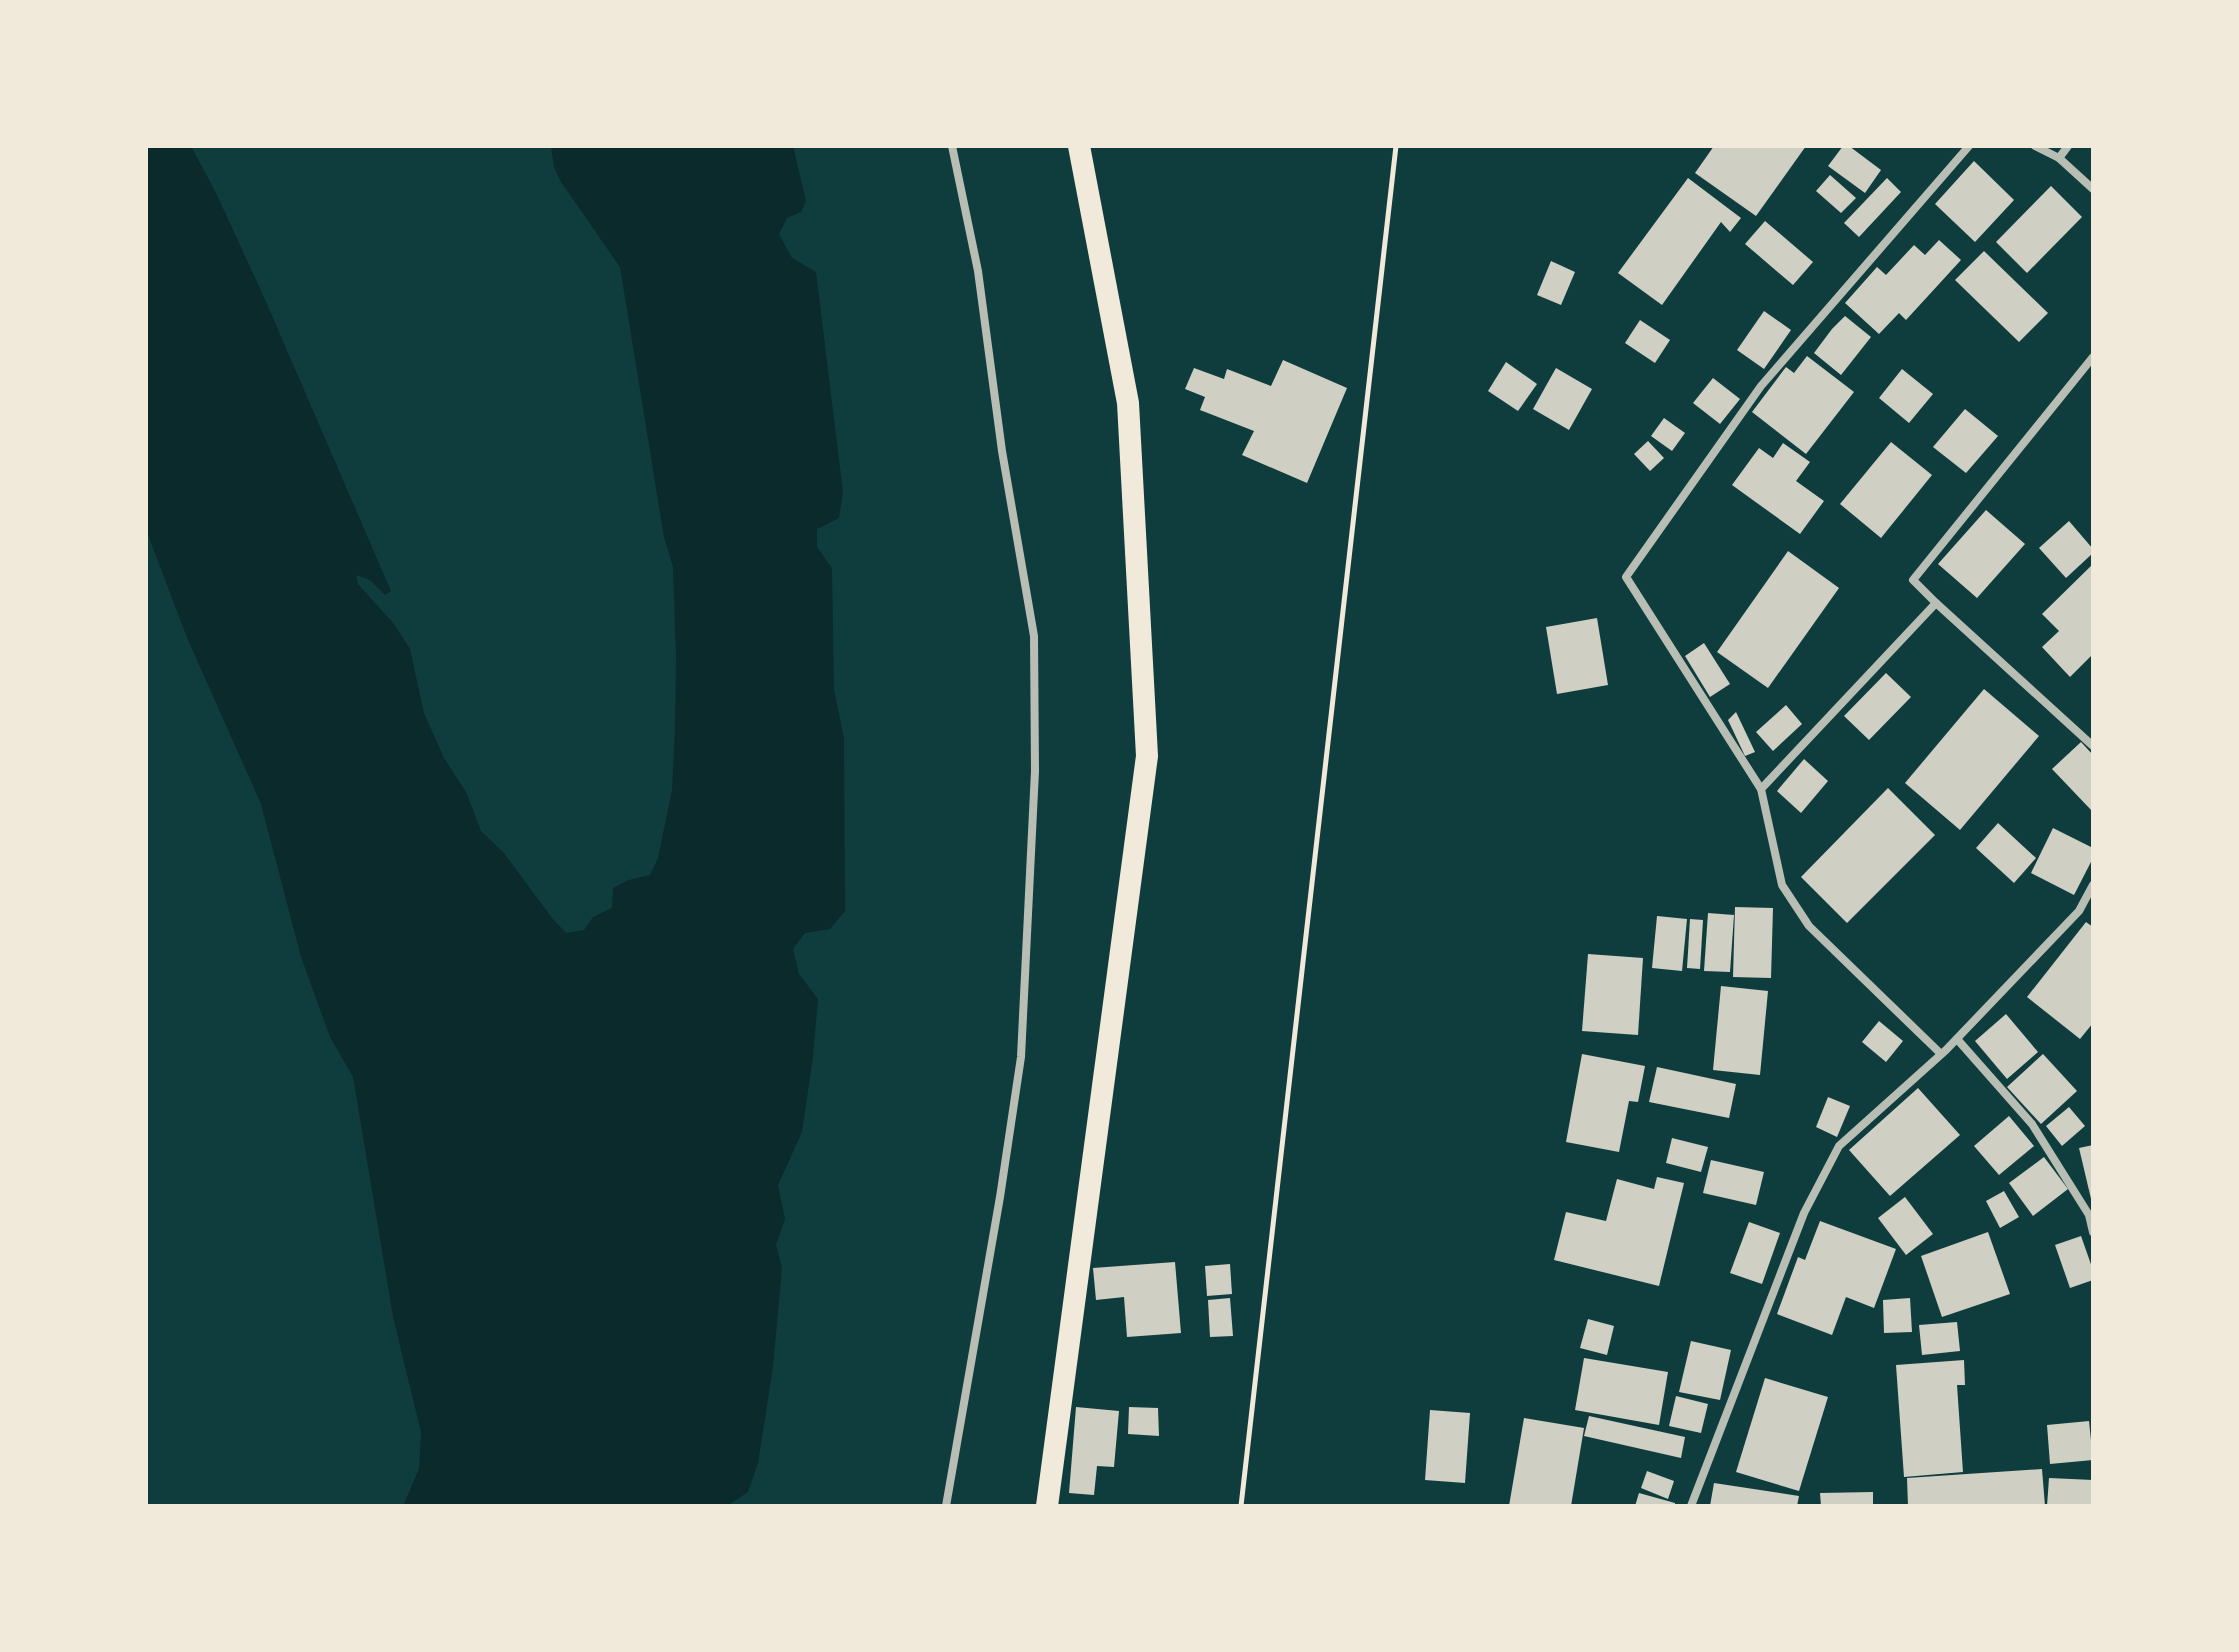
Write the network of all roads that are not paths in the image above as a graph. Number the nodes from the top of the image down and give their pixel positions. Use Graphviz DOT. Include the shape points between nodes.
graph roads {
  1 [pos="952,146"];
  2 [pos="1079,146"];
  3 [pos="1969,146"];
  4 [pos="2035,146"];
  5 [pos="2068,146"];
  6 [pos="2059,158"];
  7 [pos="2093,189"];
  8 [pos="2093,357"];
  9 [pos="1936,603"];
  10 [pos="2093,746"];
  11 [pos="1761,789"];
  12 [pos="2093,885"];
  13 [pos="1957,1039"];
  14 [pos="1941,1054"];
  15 [pos="2093,1232"];
  16 [pos="946,1506"];
  17 [pos="1047,1506"];
  18 [pos="1691,1506"];
  1 -- 16 [label="street" via="978,271 1034,636 1035,771 1021,1057"];
  2 -- 17 [label="highway" via="1128,403 1147,756"];
  3 -- 11 [label="street" via="1761,386 1626,577"];
  4 -- 6 [label="street"];
  5 -- 6 [label="street"];
  6 -- 7 [label="street"];
  8 -- 9 [label="street" via="1913,580"];
  9 -- 10 [label="street"];
  9 -- 11 [label="street"];
  11 -- 14 [label="street" via="1782,885 1809,926"];
  12 -- 13 [label="street" via="2079,911"];
  13 -- 14 [label="street"];
  13 -- 15 [label="street" via="2032,1124 2089,1215"];
  14 -- 18 [label="street" via="1839,1146 1804,1213"];
}
